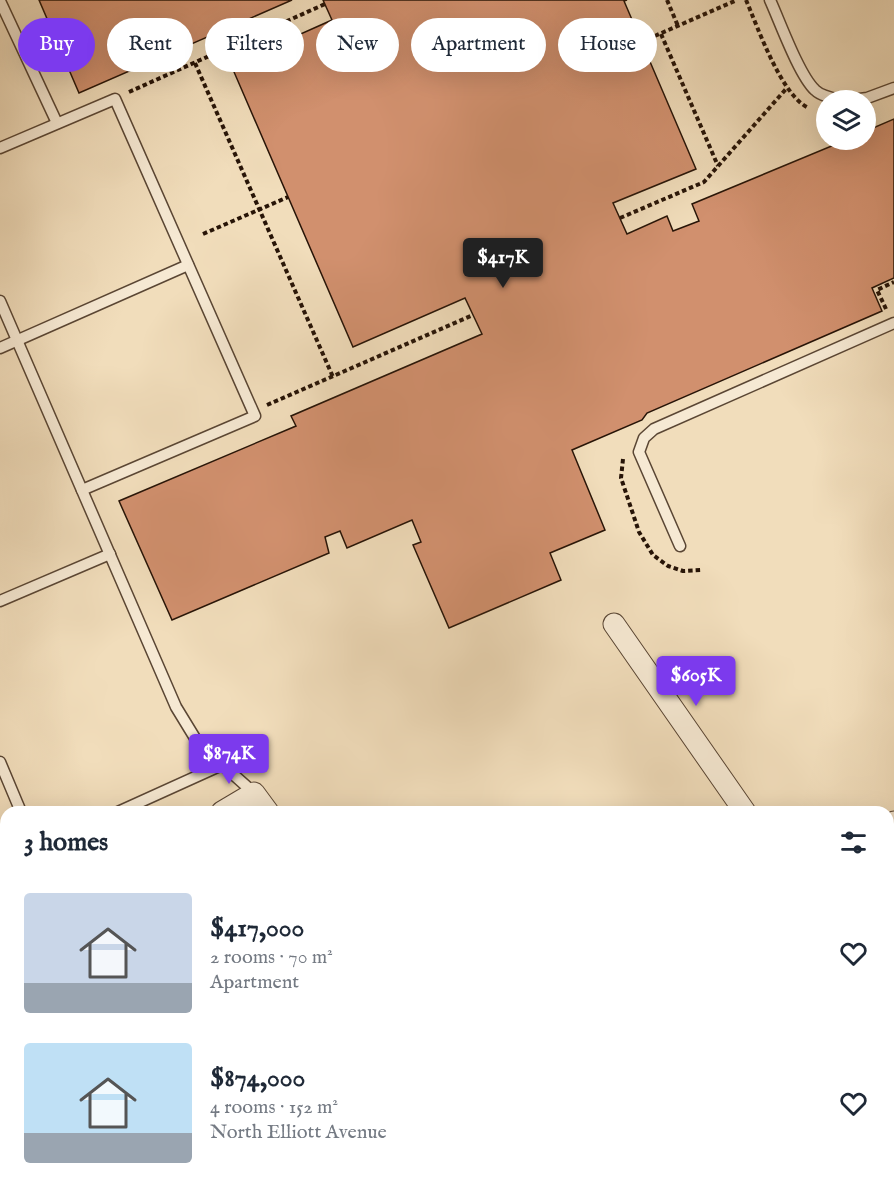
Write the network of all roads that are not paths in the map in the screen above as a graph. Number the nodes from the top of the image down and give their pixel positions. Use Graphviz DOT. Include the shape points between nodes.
graph roads {
  1 [pos="770,0"];
  2 [pos="0,1"];
  3 [pos="894,88"];
  4 [pos="816,91"];
  5 [pos="876,95"];
  6 [pos="57,123"];
  7 [pos="0,148"];
  8 [pos="188,265"];
  9 [pos="0,301"];
  10 [pos="894,323"];
  11 [pos="17,340"];
  12 [pos="0,348"];
  13 [pos="82,490"];
  14 [pos="680,546"];
  15 [pos="110,554"];
  16 [pos="0,601"];
  17 [pos="614,624"];
  18 [pos="0,762"];
  19 [pos="224,764"];
  20 [pos="254,793"];
  21 [pos="18,806"];
  22 [pos="131,806"];
  23 [pos="232,806"];
  24 [pos="264,806"];
  25 [pos="741,806"];
  1 -- 4 [label="lane" via="804,75"];
  2 -- 6 [label="lane"];
  3 -- 5 [label="lane"];
  6 -- 7 [label="lane"];
  6 -- 8 [label="lane" via="115,99"];
  8 -- 11 [label="lane"];
  8 -- 13 [label="lane" via="255,416"];
  9 -- 11 [label="lane"];
  10 -- 14 [label="lane" via="654,429 644,438 639,452"];
  11 -- 12 [label="lane"];
  11 -- 13 [label="lane"];
  13 -- 15 [label="lane"];
  15 -- 16 [label="lane"];
  15 -- 19 [label="lane" via="176,707 198,743"];
  17 -- 25 [label="street"];
  18 -- 21 [label="lane"];
  19 -- 20 [label="lane"];
  19 -- 22 [label="lane"];
  20 -- 23 [label="street"];
  20 -- 24 [label="street"];
}
